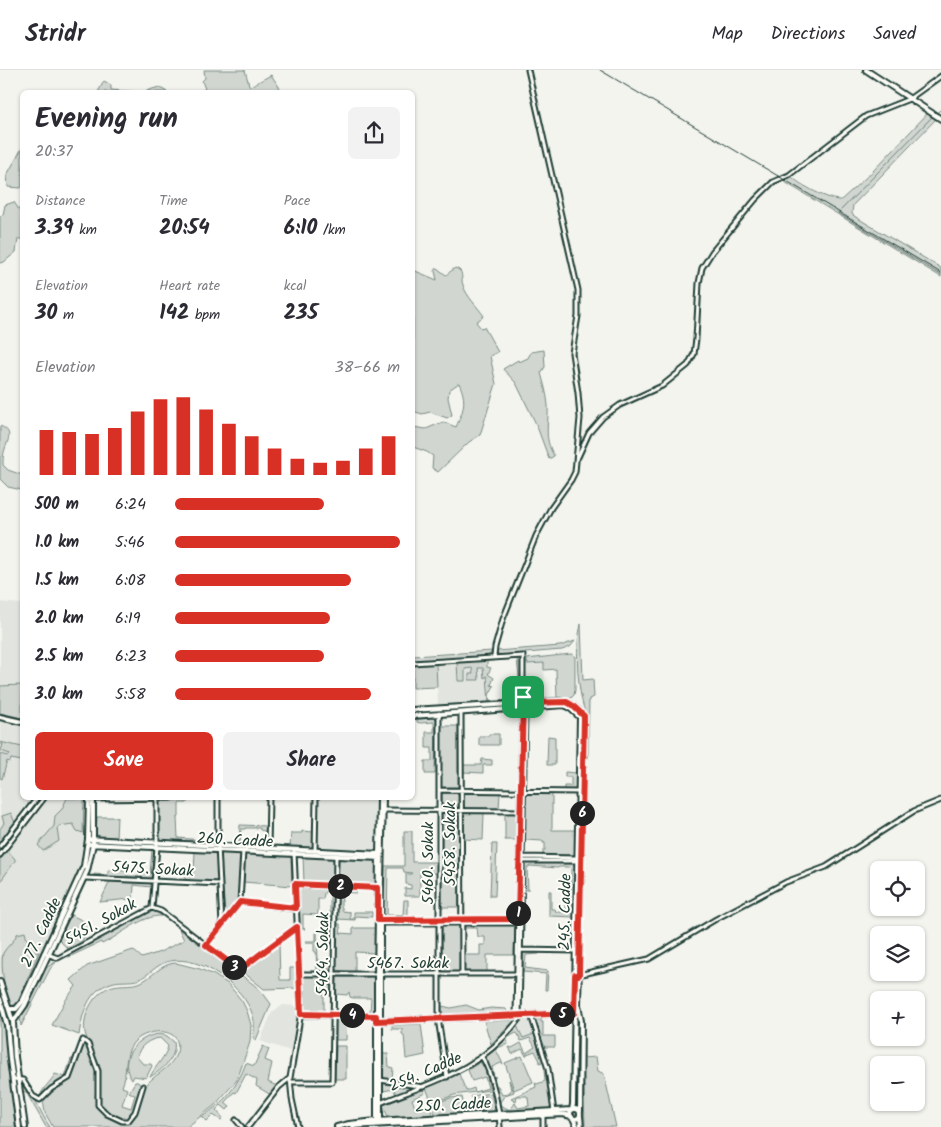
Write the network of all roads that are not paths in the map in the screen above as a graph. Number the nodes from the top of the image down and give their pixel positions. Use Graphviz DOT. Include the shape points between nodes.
graph roads {
  1 [pos="528,70"];
  2 [pos="866,70"];
  3 [pos="941,76"];
  4 [pos="909,99"];
  5 [pos="941,119"];
  6 [pos="576,462"];
  7 [pos="494,658"];
  8 [pos="415,663"];
  9 [pos="523,706"];
  10 [pos="439,709"];
  11 [pos="415,710"];
  12 [pos="460,713"];
  13 [pos="439,714"];
  14 [pos="415,716"];
  15 [pos="0,717"];
  16 [pos="20,722"];
  17 [pos="439,790"];
  18 [pos="461,791"];
  19 [pos="522,792"];
  20 [pos="581,792"];
  21 [pos="35,800"];
  22 [pos="42,800"];
  23 [pos="92,800"];
  24 [pos="157,800"];
  25 [pos="218,800"];
  26 [pos="269,800"];
  27 [pos="316,800"];
  28 [pos="382,800"];
  29 [pos="941,800"];
  30 [pos="381,810"];
  31 [pos="439,810"];
  32 [pos="461,811"];
  33 [pos="520,811"];
  34 [pos="90,842"];
  35 [pos="157,845"];
  36 [pos="0,846"];
  37 [pos="218,848"];
  38 [pos="268,848"];
  39 [pos="242,851"];
  40 [pos="315,851"];
  41 [pos="294,852"];
  42 [pos="0,855"];
  43 [pos="336,856"];
  44 [pos="380,856"];
  45 [pos="521,859"];
  46 [pos="580,859"];
  47 [pos="85,878"];
  48 [pos="154,881"];
  49 [pos="220,884"];
  50 [pos="295,884"];
  51 [pos="335,886"];
  52 [pos="378,888"];
  53 [pos="240,902"];
  54 [pos="152,908"];
  55 [pos="296,908"];
  56 [pos="379,921"];
  57 [pos="439,921"];
  58 [pos="461,921"];
  59 [pos="520,921"];
  60 [pos="222,925"];
  61 [pos="297,927"];
  62 [pos="206,945"];
  63 [pos="521,950"];
  64 [pos="578,951"];
  65 [pos="46,954"];
  66 [pos="299,974"];
  67 [pos="334,974"];
  68 [pos="378,974"];
  69 [pos="439,974"];
  70 [pos="462,974"];
  71 [pos="517,974"];
  72 [pos="577,975"];
  73 [pos="0,982"];
  74 [pos="2,997"];
  75 [pos="10,1008"];
  76 [pos="574,1013"];
  77 [pos="580,1013"];
  78 [pos="301,1014"];
  79 [pos="333,1015"];
  80 [pos="531,1015"];
  81 [pos="376,1016"];
  82 [pos="518,1016"];
  83 [pos="439,1019"];
  84 [pos="378,1021"];
  85 [pos="13,1022"];
  86 [pos="482,1057"];
  87 [pos="447,1077"];
  88 [pos="13,1079"];
  89 [pos="18,1079"];
  90 [pos="290,1080"];
  91 [pos="380,1080"];
  92 [pos="143,1086"];
  93 [pos="424,1087"];
  94 [pos="380,1103"];
  95 [pos="380,1109"];
  96 [pos="572,1110"];
  97 [pos="554,1112"];
  98 [pos="580,1113"];
  99 [pos="499,1116"];
  100 [pos="543,1116"];
  101 [pos="572,1117"];
  102 [pos="442,1119"];
  103 [pos="236,1120"];
  104 [pos="389,1120"];
  105 [pos="378,1124"];
  106 [pos="409,1125"];
  107 [pos="19,1127"];
  108 [pos="25,1127"];
  109 [pos="242,1127"];
  110 [pos="248,1127"];
  111 [pos="298,1127"];
  112 [pos="338,1127"];
  113 [pos="443,1127"];
  114 [pos="500,1127"];
  115 [pos="543,1127"];
  116 [pos="577,1127"];
  117 [pos="581,1127"];
  1 -- 6 [label="street" via="578,294 572,353 579,404"];
  2 -- 4 [label="street"];
  3 -- 4 [label="street"];
  4 -- 5 [label="street"];
  4 -- 6 [label="street" via="866,116 788,175 773,182 755,200 702,268 695,347 688,365 662,386 620,405 603,417 589,433"];
  6 -- 7 [label="street" via="572,478 550,508 531,548 503,618"];
  7 -- 8 [label="street"];
  7 -- 9 [label="street" via="523,656"];
  9 -- 10 [label="street"];
  9 -- 12 [label="street"];
  9 -- 19 [label="street"];
  9 -- 20 [label="street, 245. Cadde" via="568,704 584,716"];
  10 -- 11 [label="street"];
  10 -- 13 [label="street, 5460. Sokak"];
  12 -- 13 [label="street"];
  12 -- 18 [label="street, 5458. Sokak"];
  13 -- 14 [label="street"];
  13 -- 17 [label="street, 5460. Sokak"];
  15 -- 16 [label="street"];
  17 -- 18 [label="street"];
  17 -- 31 [label="street, 5460. Sokak"];
  18 -- 19 [label="street"];
  18 -- 32 [label="street, 5458. Sokak"];
  19 -- 20 [label="street"];
  19 -- 33 [label="street"];
  19 -- 45 [label="street"];
  20 -- 46 [label="street, 245. Cadde"];
  21 -- 36 [label="street"];
  22 -- 42 [label="street"];
  23 -- 34 [label="street, 277. Cadde"];
  24 -- 35 [label="street"];
  25 -- 37 [label="street"];
  26 -- 38 [label="street"];
  27 -- 40 [label="street"];
  28 -- 30 [label="street"];
  29 -- 72 [label="street" via="914,811 826,867 786,882 649,959"];
  30 -- 31 [label="street"];
  30 -- 44 [label="street"];
  31 -- 32 [label="street"];
  31 -- 57 [label="street, 5460. Sokak"];
  32 -- 33 [label="street"];
  32 -- 58 [label="street, 5458. Sokak"];
  33 -- 45 [label="street"];
  34 -- 35 [label="street, 260. Cadde"];
  34 -- 47 [label="street, 277. Cadde"];
  34 -- 65 [label="street, 277. Cadde" via="82,871"];
  35 -- 37 [label="street, 260. Cadde"];
  35 -- 48 [label="street"];
  37 -- 38 [label="street, 260. Cadde"];
  37 -- 39 [label="street, 260. Cadde"];
  37 -- 49 [label="street"];
  38 -- 41 [label="street, 260. Cadde"];
  39 -- 41 [label="street, 260. Cadde"];
  39 -- 53 [label="street"];
  40 -- 41 [label="street, 260. Cadde"];
  40 -- 44 [label="street, 260. Cadde"];
  41 -- 43 [label="street, 260. Cadde"];
  41 -- 50 [label="street"];
  43 -- 44 [label="street, 260. Cadde"];
  43 -- 51 [label="street, 5464. Sokak"];
  44 -- 52 [label="street"];
  44 -- 56 [label="street"];
  45 -- 46 [label="street"];
  45 -- 59 [label="street"];
  46 -- 64 [label="street, 245. Cadde"];
  47 -- 48 [label="street, 5475. Sokak"];
  47 -- 65 [label="street, 277. Cadde"];
  48 -- 49 [label="street, 5475. Sokak"];
  48 -- 54 [label="street"];
  49 -- 60 [label="street"];
  50 -- 51 [label="street"];
  50 -- 55 [label="street"];
  51 -- 52 [label="street"];
  51 -- 67 [label="street, 5464. Sokak"];
  52 -- 56 [label="street"];
  53 -- 55 [label="street"];
  53 -- 60 [label="street"];
  54 -- 62 [label="street, 5451. Sokak"];
  54 -- 65 [label="street, 5451. Sokak" via="58,958"];
  55 -- 61 [label="street"];
  56 -- 57 [label="street"];
  56 -- 68 [label="street"];
  57 -- 58 [label="street"];
  57 -- 69 [label="street, 5460. Sokak"];
  58 -- 59 [label="street"];
  58 -- 70 [label="street, 5458. Sokak"];
  59 -- 63 [label="street"];
  59 -- 71 [label="street"];
  60 -- 62 [label="street"];
  61 -- 62 [label="street, 5451. Sokak" via="239,970"];
  61 -- 66 [label="street"];
  63 -- 64 [label="street"];
  63 -- 82 [label="street"];
  64 -- 72 [label="street, 245. Cadde"];
  65 -- 75 [label="street, 277. Cadde" via="20,1004 16,1009"];
  65 -- 85 [label="street" via="25,1005"];
  66 -- 67 [label="street, 5467. Sokak"];
  66 -- 78 [label="street"];
  67 -- 68 [label="street, 5467. Sokak"];
  67 -- 79 [label="street, 5464. Sokak"];
  68 -- 69 [label="street, 5467. Sokak"];
  68 -- 81 [label="street"];
  68 -- 84 [label="street"];
  69 -- 70 [label="street, 5467. Sokak"];
  69 -- 83 [label="street, 5460. Sokak"];
  70 -- 71 [label="street, 5467. Sokak"];
  71 -- 82 [label="street"];
  72 -- 76 [label="street, 245. Cadde"];
  72 -- 77 [label="street, 245. Cadde"];
  73 -- 74 [label="street"];
  74 -- 75 [label="street"];
  74 -- 88 [label="street"];
  75 -- 85 [label="street"];
  76 -- 77 [label="street"];
  76 -- 80 [label="street"];
  76 -- 96 [label="street, 245. Cadde"];
  77 -- 98 [label="street, 245. Cadde"];
  78 -- 79 [label="street"];
  78 -- 90 [label="street"];
  79 -- 81 [label="street"];
  79 -- 90 [label="street, 5464. Sokak" via="332,1082"];
  80 -- 82 [label="street"];
  80 -- 97 [label="street" via="548,1069"];
  81 -- 84 [label="street"];
  82 -- 83 [label="street"];
  82 -- 86 [label="street, 254. Cadde" via="519,1020"];
  83 -- 84 [label="street"];
  83 -- 87 [label="street, 5460. Sokak"];
  84 -- 91 [label="street"];
  84 -- 105 [label="street"];
  85 -- 89 [label="street"];
  86 -- 87 [label="street, 254. Cadde"];
  86 -- 99 [label="street"];
  87 -- 93 [label="street, 254. Cadde"];
  88 -- 89 [label="street"];
  88 -- 107 [label="street"];
  89 -- 92 [label="street" via="24,1080 33,1096 40,1100 51,1088 69,1078 83,1040 88,1044 97,1068 98,1102 104,1113 128,1121 135,1112"];
  89 -- 108 [label="street"];
  90 -- 110 [label="street" via="281,1085"];
  90 -- 111 [label="street"];
  91 -- 93 [label="street"];
  91 -- 94 [label="street"];
  93 -- 94 [label="street, 254. Cadde"];
  94 -- 95 [label="street"];
  95 -- 104 [label="street"];
  95 -- 105 [label="street"];
  96 -- 97 [label="street, 250. Cadde"];
  96 -- 98 [label="street" via="577,1109"];
  96 -- 101 [label="street, 245. Cadde"];
  97 -- 99 [label="street, 250. Cadde"];
  98 -- 101 [label="street" via="577,1118"];
  98 -- 117 [label="street, 245. Cadde"];
  99 -- 100 [label="street, 250. Cadde"];
  99 -- 102 [label="street, 250. Cadde"];
  99 -- 114 [label="street"];
  100 -- 101 [label="street, 250. Cadde" via="566,1114"];
  100 -- 115 [label="street"];
  101 -- 116 [label="street"];
  102 -- 104 [label="street, 250. Cadde"];
  102 -- 106 [label="street, 250. Cadde"];
  102 -- 113 [label="street"];
  103 -- 109 [label="street"];
  104 -- 105 [label="street, 250. Cadde"];
  105 -- 106 [label="street, 250. Cadde"];
  105 -- 112 [label="street, 250. Cadde"];
}
